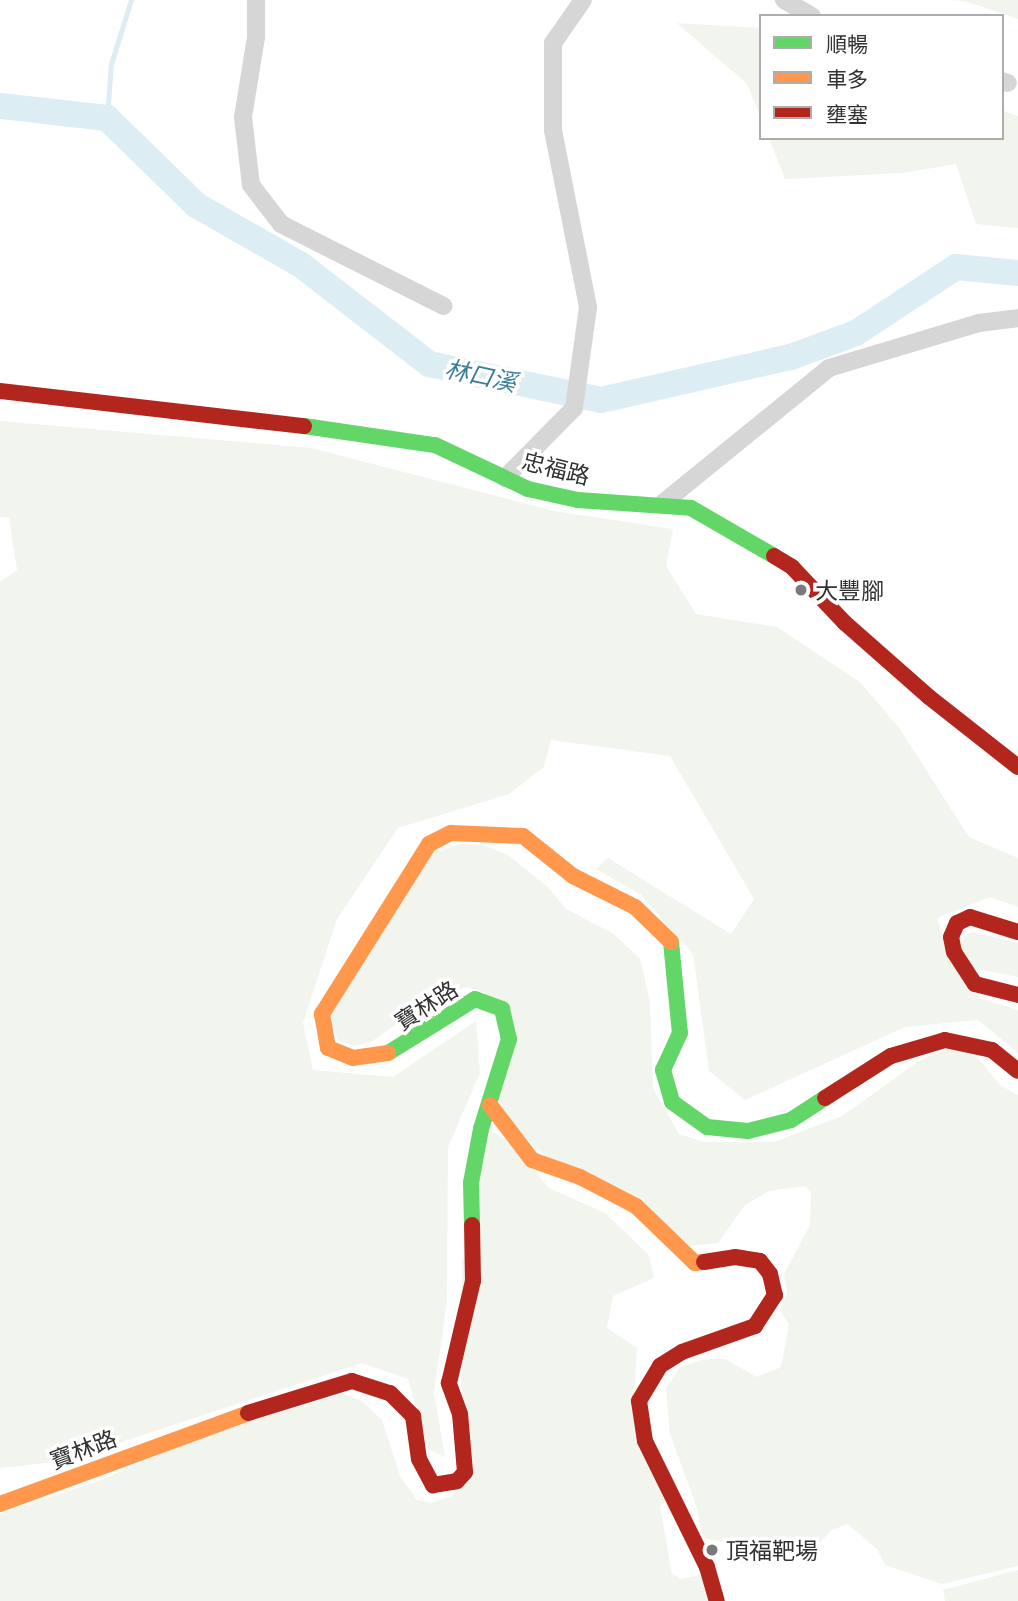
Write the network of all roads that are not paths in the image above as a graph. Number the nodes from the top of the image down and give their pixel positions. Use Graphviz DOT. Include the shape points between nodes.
graph roads {
  1 [pos="256,0"];
  2 [pos="583,0"];
  3 [pos="784,0"];
  4 [pos="808,14"];
  5 [pos="443,306"];
  6 [pos="1018,318"];
  7 [pos="0,391"];
  8 [pos="505,478"];
  9 [pos="663,503"];
  10 [pos="1018,767"];
  11 [pos="1018,932"];
  12 [pos="1018,995"];
  13 [pos="1018,1071"];
  14 [pos="490,1105"];
  15 [pos="0,1504"];
  16 [pos="717,1601"];
  1 -- 5 [label="street" via="257,37 243,117 251,185 281,224"];
  2 -- 8 [label="street" via="553,43 553,130 588,307 574,408"];
  3 -- 4 [label="street"];
  6 -- 9 [label="street" via="979,323 829,368"];
  7 -- 8 [label="main road, 忠福路" via="396,436 435,445"];
  8 -- 9 [label="main road, 忠福路" via="528,489 578,500"];
  9 -- 10 [label="main road, 忠福路" via="714,518 792,567 845,623"];
  11 -- 12 [label="main road" via="970,917 957,923 951,937 954,952 975,984"];
  13 -- 14 [label="main road, 寶林路" via="992,1050 944,1040 891,1056 791,1120 748,1131 706,1127 672,1102 663,1070 680,1033 674,945 635,907 573,876 523,836 451,833 429,844 322,1014 322,1029 328,1048 353,1058 377,1056 402,1048 475,999 491,1002 509,1021 509,1039"];
  14 -- 15 [label="main road, 寶林路" via="471,1183 473,1281 449,1383 465,1448 465,1472 457,1481 433,1485 419,1459 413,1416 390,1393 352,1381 291,1397"];
  14 -- 16 [label="main road" via="532,1160 580,1177 636,1206 695,1263 734,1257 760,1261 770,1274 775,1295 755,1326 682,1352 660,1366 639,1401 645,1441 707,1567"];
}
